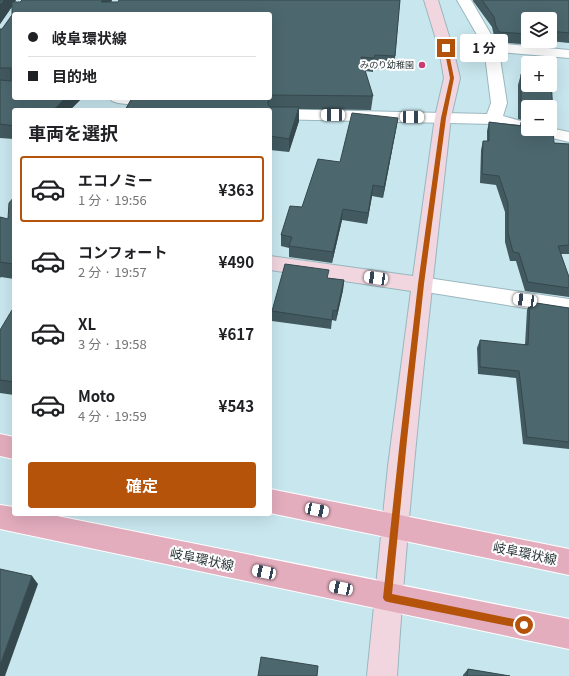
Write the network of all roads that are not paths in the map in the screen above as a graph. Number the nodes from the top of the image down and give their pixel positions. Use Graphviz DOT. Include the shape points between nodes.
graph roads {
  1 [pos="431,0"];
  2 [pos="464,0"];
  3 [pos="491,47"];
  4 [pos="569,54"];
  5 [pos="134,100"];
  6 [pos="199,108"];
  7 [pos="272,114"];
  8 [pos="443,118"];
  9 [pos="494,120"];
  10 [pos="521,126"];
  11 [pos="557,134"];
  12 [pos="569,137"];
  13 [pos="272,263"];
  14 [pos="421,284"];
  15 [pos="569,307"];
  16 [pos="0,445"];
  17 [pos="12,448"];
  18 [pos="272,501"];
  19 [pos="0,517"];
  20 [pos="394,526"];
  21 [pos="569,562"];
  22 [pos="388,598"];
  23 [pos="569,634"];
  24 [pos="382,676"];
  1 -- 8 [label="street" via="446,48 452,78"];
  2 -- 3 [label="street"];
  3 -- 4 [label="street"];
  3 -- 9 [label="street" via="499,103"];
  5 -- 6 [label="street"];
  7 -- 8 [label="street"];
  8 -- 9 [label="street"];
  8 -- 14 [label="street"];
  9 -- 10 [label="street"];
  11 -- 12 [label="street"];
  13 -- 14 [label="street"];
  14 -- 15 [label="street"];
  14 -- 20 [label="street"];
  16 -- 17 [label="main road"];
  18 -- 20 [label="main road, 岐阜環状線"];
  19 -- 22 [label="main road, 岐阜環状線"];
  20 -- 21 [label="main road, 岐阜環状線"];
  20 -- 22 [label="street"];
  22 -- 23 [label="main road, 岐阜環状線"];
  22 -- 24 [label="street"];
}
